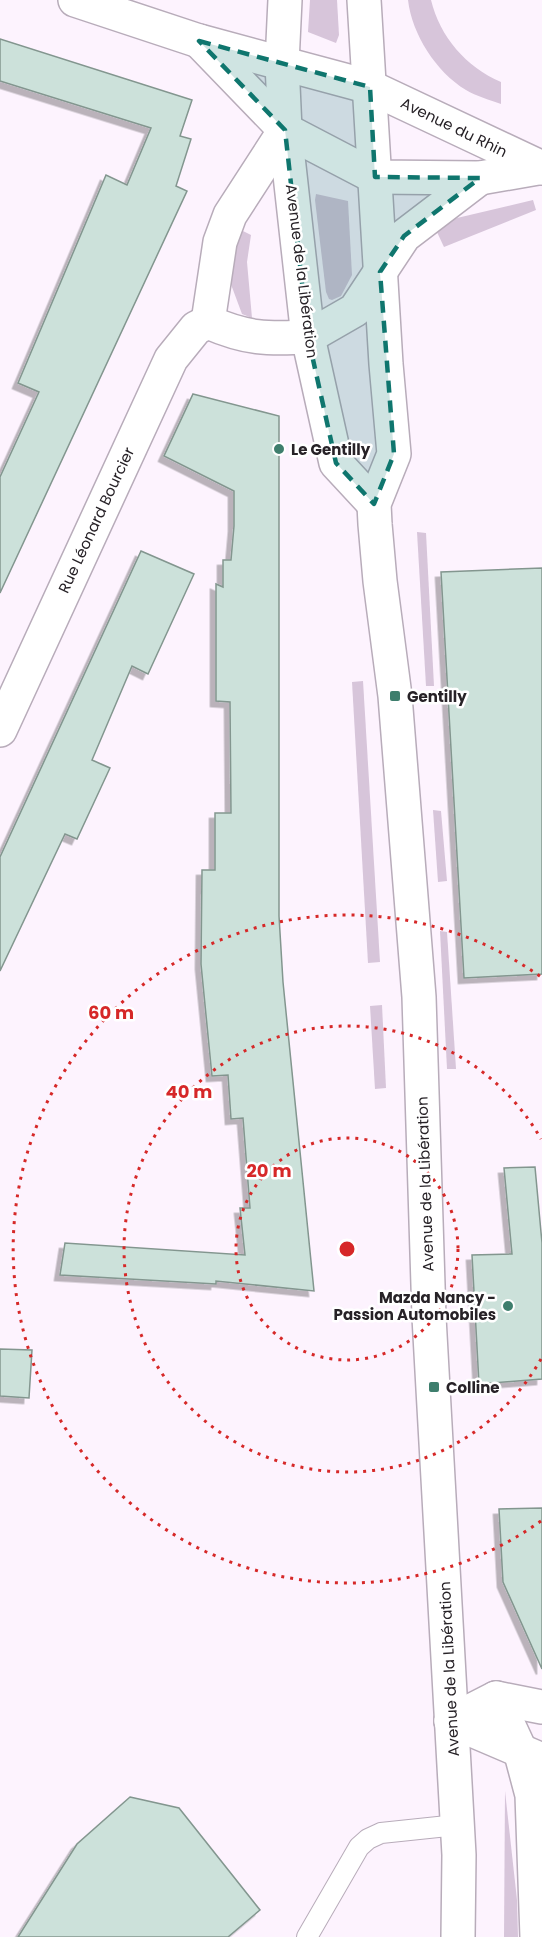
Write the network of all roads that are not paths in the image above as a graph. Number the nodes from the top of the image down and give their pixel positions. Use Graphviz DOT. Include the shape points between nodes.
graph roads {
  1 [pos="75,0"];
  2 [pos="285,0"];
  3 [pos="364,0"];
  4 [pos="199,40"];
  5 [pos="282,63"];
  6 [pos="370,87"];
  7 [pos="285,130"];
  8 [pos="540,168"];
  9 [pos="375,177"];
  10 [pos="480,178"];
  11 [pos="380,272"];
  12 [pos="208,322"];
  13 [pos="308,337"];
  14 [pos="374,504"];
  15 [pos="0,730"];
  16 [pos="496,1698"];
  17 [pos="542,1707"];
  18 [pos="451,1721"];
  19 [pos="531,1755"];
  20 [pos="457,1825"];
  21 [pos="307,1937"];
  22 [pos="458,1937"];
  23 [pos="537,1937"];
  1 -- 4 [label="main road"];
  2 -- 5 [label="main road, Avenue de la Libération"];
  3 -- 6 [label="main road, Avenue de la Libération"];
  4 -- 5 [label="main road"];
  4 -- 7 [label="main road"];
  5 -- 6 [label="main road"];
  5 -- 7 [label="main road, Avenue de la Libération"];
  6 -- 8 [label="main road, Avenue du Rhin"];
  6 -- 9 [label="main road, Avenue de la Libération"];
  7 -- 9 [label="main road"];
  7 -- 12 [label="main road" via="230,215 220,242"];
  7 -- 13 [label="main road, Avenue de la Libération"];
  8 -- 10 [label="main road, Avenue du Rhin"];
  9 -- 10 [label="main road, Avenue du Rhin"];
  9 -- 11 [label="main road, Avenue de la Libération"];
  10 -- 11 [label="main road" via="404,236"];
  11 -- 13 [label="main road" via="355,310"];
  11 -- 14 [label="main road, Avenue de la Libération" via="393,454"];
  12 -- 13 [label="main road" via="268,339"];
  12 -- 15 [label="main road, Rue Léonard Bourcier" via="196,328 171,358"];
  13 -- 14 [label="main road, Avenue de la Libération" via="336,462"];
  14 -- 18 [label="main road, Avenue de la Libération" via="395,696 419,997 429,1317"];
  16 -- 17 [label="main road"];
  16 -- 18 [label="main road"];
  16 -- 19 [label="main road"];
  18 -- 19 [label="main road"];
  18 -- 20 [label="main road, Avenue de la Libération"];
  19 -- 23 [label="main road"];
  20 -- 21 [label="lane" via="381,1833 368,1839 359,1847"];
  20 -- 22 [label="main road, Avenue de la Libération"];
}
